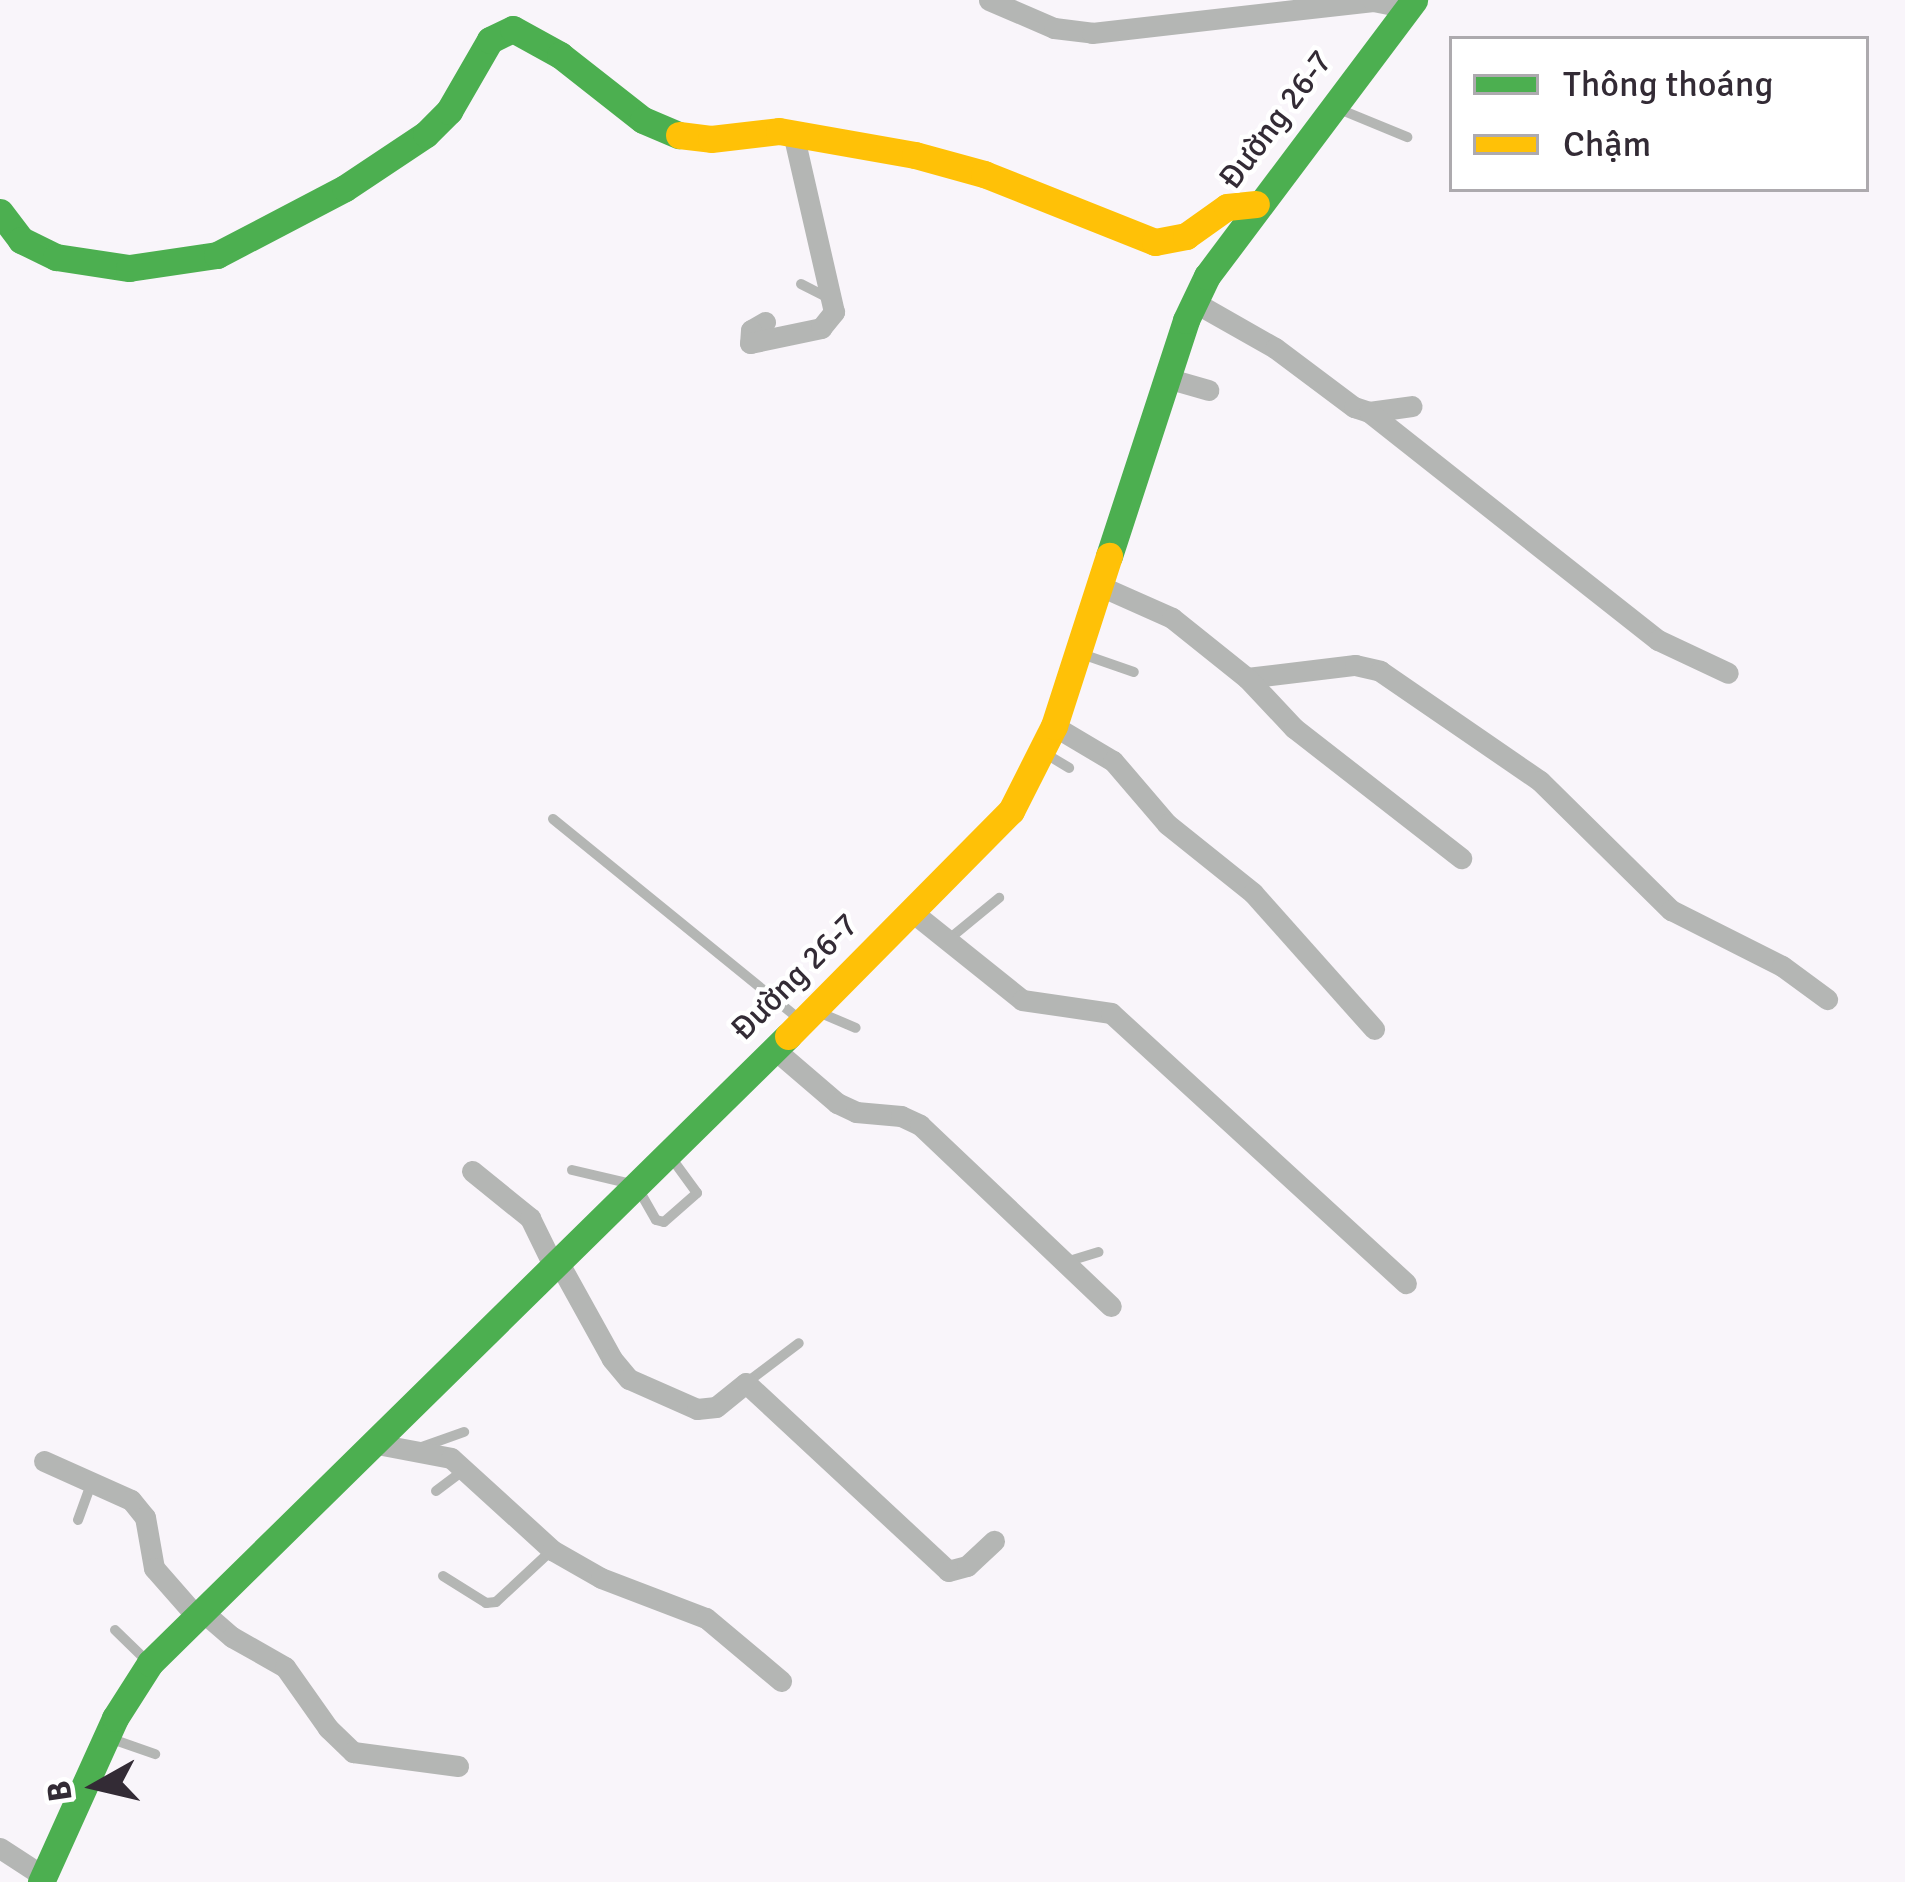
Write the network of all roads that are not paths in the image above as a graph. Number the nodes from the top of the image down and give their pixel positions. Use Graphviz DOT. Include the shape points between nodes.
graph roads {
  1 [pos="989,0"];
  2 [pos="1411,4"];
  3 [pos="1332,104"];
  4 [pos="793,133"];
  5 [pos="1408,137"];
  6 [pos="1256,204"];
  7 [pos="0,212"];
  8 [pos="801,284"];
  9 [pos="831,299"];
  10 [pos="1194,302"];
  11 [pos="765,322"];
  12 [pos="1170,379"];
  13 [pos="1208,390"];
  14 [pos="1412,406"];
  15 [pos="1370,412"];
  16 [pos="1098,585"];
  17 [pos="1076,652"];
  18 [pos="1134,672"];
  19 [pos="1728,673"];
  20 [pos="1247,678"];
  21 [pos="1049,739"];
  22 [pos="1069,768"];
  23 [pos="553,819"];
  24 [pos="1461,859"];
  25 [pos="999,898"];
  26 [pos="911,911"];
  27 [pos="947,941"];
  28 [pos="1828,999"];
  29 [pos="808,1016"];
  30 [pos="856,1028"];
  31 [pos="1374,1029"];
  32 [pos="774,1048"];
  33 [pos="668,1153"];
  34 [pos="572,1170"];
  35 [pos="472,1171"];
  36 [pos="636,1186"];
  37 [pos="1098,1252"];
  38 [pos="1066,1262"];
  39 [pos="558,1267"];
  40 [pos="1406,1283"];
  41 [pos="1112,1306"];
  42 [pos="799,1343"];
  43 [pos="746,1383"];
  44 [pos="464,1432"];
  45 [pos="377,1444"];
  46 [pos="416,1449"];
  47 [pos="44,1461"];
  48 [pos="467,1468"];
  49 [pos="92,1481"];
  50 [pos="436,1491"];
  51 [pos="78,1520"];
  52 [pos="994,1541"];
  53 [pos="551,1550"];
  54 [pos="443,1576"];
  55 [pos="200,1614"];
  56 [pos="115,1630"];
  57 [pos="150,1663"];
  58 [pos="781,1681"];
  59 [pos="106,1737"];
  60 [pos="155,1754"];
  61 [pos="458,1766"];
  62 [pos="0,1848"];
  63 [pos="42,1879"];
  1 -- 2 [label="street" via="1054,28 1092,33"];
  2 -- 3 [label="street, Đường 26-7"];
  3 -- 5 [label="lane"];
  3 -- 6 [label="street, Đường 26-7"];
  4 -- 6 [label="street" via="956,165 1154,242 1186,236 1227,207"];
  4 -- 7 [label="street" via="711,139 667,131 537,40 507,29 490,40 449,111 426,134 345,188 217,255 129,268 56,257 21,240"];
  4 -- 9 [label="street"];
  6 -- 10 [label="street, Đường 26-7"];
  8 -- 9 [label="lane"];
  9 -- 11 [label="street" via="831,320 821,328 750,344 751,330"];
  10 -- 12 [label="street, Đường 26-7"];
  10 -- 15 [label="street"];
  12 -- 13 [label="street"];
  12 -- 16 [label="street, Đường 26-7"];
  14 -- 15 [label="street"];
  15 -- 19 [label="street" via="1658,640"];
  16 -- 17 [label="street, Đường 26-7"];
  16 -- 20 [label="street" via="1172,618"];
  17 -- 18 [label="lane"];
  17 -- 21 [label="street, Đường 26-7"];
  20 -- 24 [label="street" via="1294,728"];
  20 -- 28 [label="street" via="1355,665 1380,671 1540,781 1670,910 1782,966"];
  21 -- 22 [label="lane"];
  21 -- 26 [label="street, Đường 26-7" via="1010,811"];
  21 -- 31 [label="street" via="1113,760 1167,824 1253,893"];
  23 -- 29 [label="lane" via="622,881"];
  25 -- 27 [label="lane"];
  26 -- 27 [label="street"];
  26 -- 29 [label="street, Đường 26-7"];
  27 -- 40 [label="street" via="1022,1000 1111,1013"];
  29 -- 30 [label="lane"];
  29 -- 32 [label="street, Đường 26-7"];
  32 -- 33 [label="street, Đường 26-7"];
  32 -- 38 [label="street" via="837,1103 920,1125"];
  33 -- 36 [label="street, Đường 26-7"];
  33 -- 36 [label="lane" via="697,1193 693,1199 664,1222"];
  34 -- 36 [label="lane"];
  35 -- 39 [label="street" via="530,1218"];
  36 -- 39 [label="street, Đường 26-7"];
  37 -- 38 [label="lane"];
  38 -- 41 [label="street"];
  39 -- 43 [label="street" via="629,1379 697,1409 716,1407"];
  39 -- 45 [label="street, Đường 26-7"];
  42 -- 43 [label="lane"];
  43 -- 52 [label="street" via="949,1571"];
  44 -- 46 [label="lane"];
  45 -- 46 [label="street"];
  45 -- 55 [label="street, Đường 26-7"];
  46 -- 48 [label="street"];
  47 -- 49 [label="street"];
  48 -- 50 [label="lane"];
  48 -- 53 [label="street"];
  49 -- 51 [label="lane"];
  49 -- 55 [label="street" via="131,1500 145,1517 154,1568"];
  53 -- 54 [label="lane" via="496,1602"];
  53 -- 58 [label="street" via="706,1618"];
  55 -- 57 [label="street, Đường 26-7"];
  55 -- 61 [label="street" via="285,1667 353,1752"];
  56 -- 57 [label="lane"];
  57 -- 59 [label="street, Đường 26-7"];
  59 -- 60 [label="lane"];
  59 -- 63 [label="street, Đường 26-7"];
  62 -- 63 [label="street"];
}
